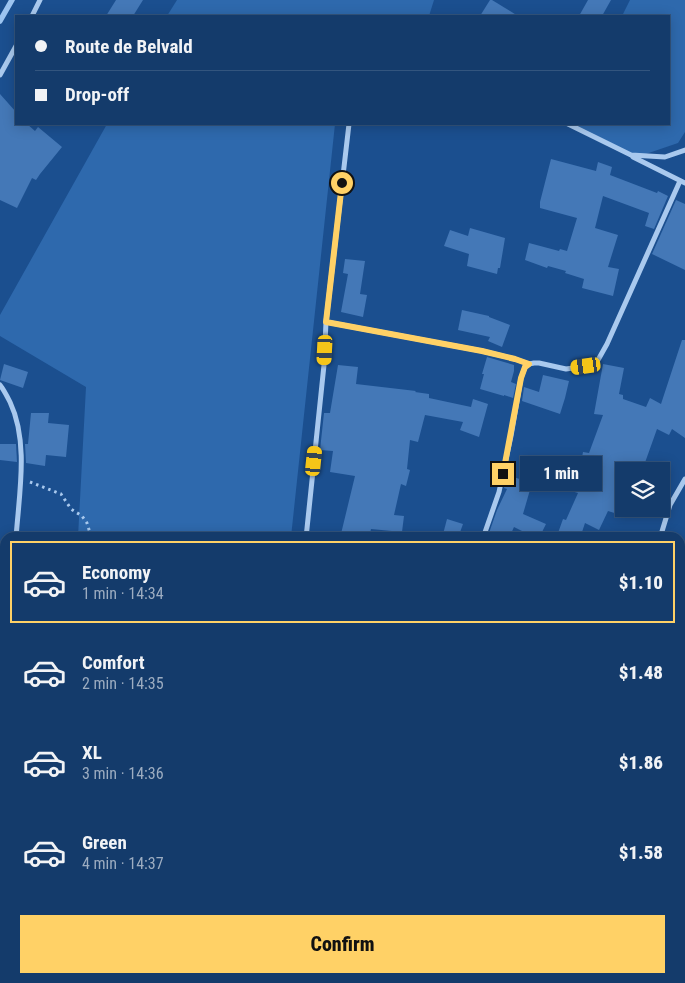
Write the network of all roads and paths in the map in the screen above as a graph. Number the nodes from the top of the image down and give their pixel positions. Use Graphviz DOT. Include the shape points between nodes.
graph roads {
  1 [pos="40,0"];
  2 [pos="32,15"];
  3 [pos="15,48"];
  4 [pos="0,74"];
  5 [pos="349,125"];
  6 [pos="570,125"];
  7 [pos="685,150"];
  8 [pos="631,155"];
  9 [pos="682,182"];
  10 [pos="326,322"];
  11 [pos="529,364"];
  12 [pos="0,385"];
  13 [pos="21,478"];
  14 [pos="685,479"];
  15 [pos="16,532"];
  16 [pos="89,532"];
  17 [pos="307,532"];
  18 [pos="485,532"];
  19 [pos="662,532"];
  1 -- 2 [label="street"];
  3 -- 4 [label="street"];
  5 -- 10 [label="street"];
  6 -- 8 [label="street"];
  7 -- 8 [label="street" via="665,157"];
  8 -- 9 [label="street"];
  9 -- 11 [label="street" via="598,360 586,366 566,369"];
  10 -- 11 [label="street" via="482,351"];
  10 -- 17 [label="street"];
  11 -- 18 [label="street" via="521,378 499,492"];
  12 -- 13 [label="street" via="15,413 20,435"];
  13 -- 15 [label="street"];
  13 -- 16 [label="path" via="61,494 82,516"];
  14 -- 19 [label="street" via="670,505"];
}
